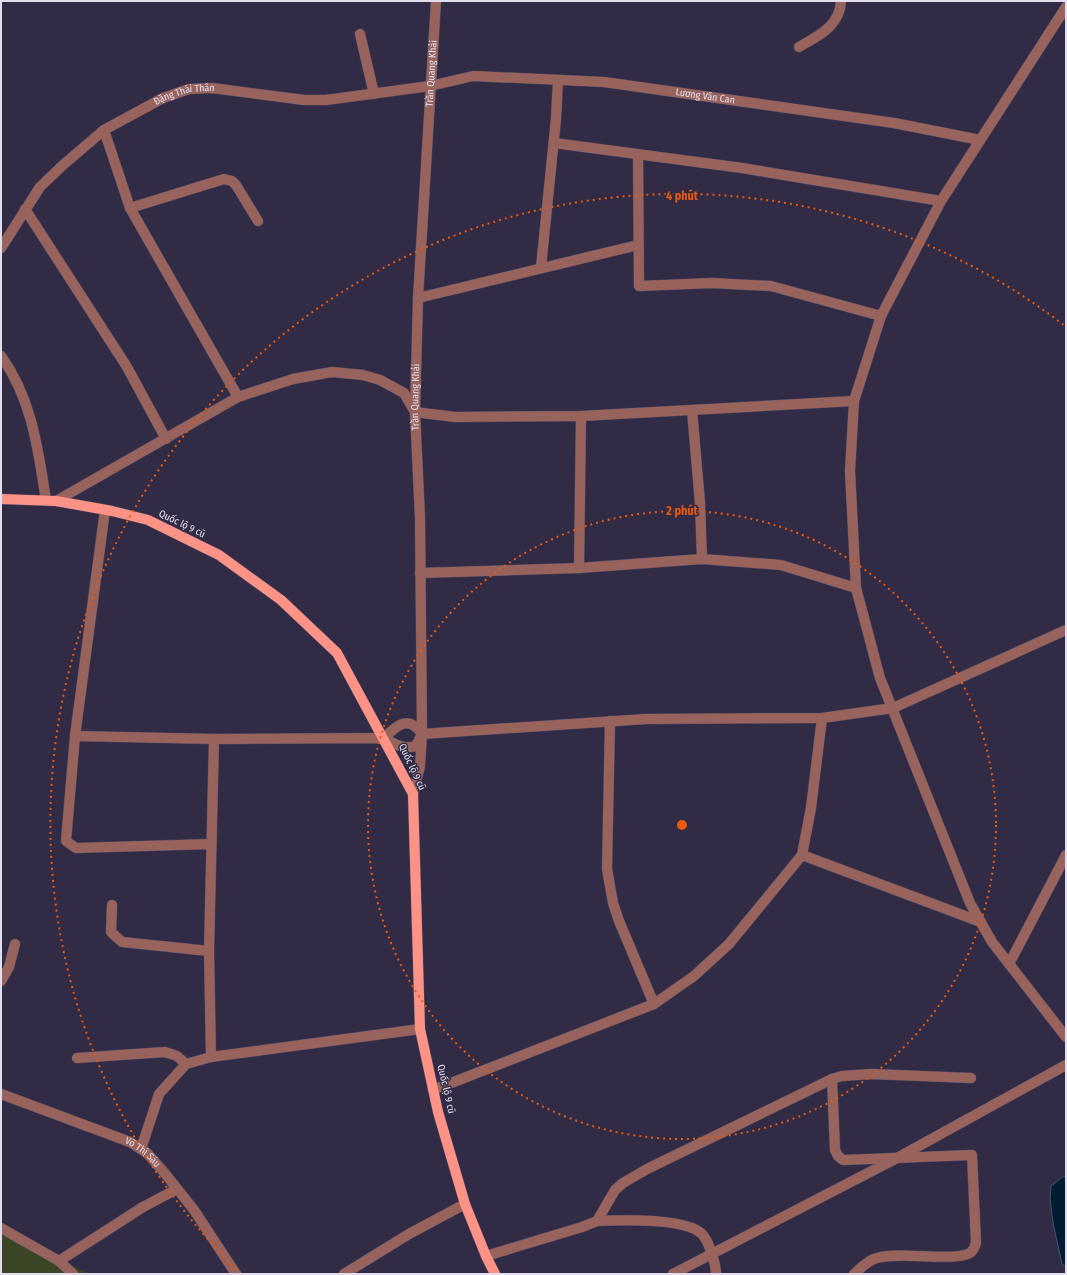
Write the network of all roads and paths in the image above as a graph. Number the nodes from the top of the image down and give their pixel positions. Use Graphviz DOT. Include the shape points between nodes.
graph roads {
  1 [pos="436,1"];
  2 [pos="841,1"];
  3 [pos="1066,7"];
  4 [pos="360,34"];
  5 [pos="799,47"];
  6 [pos="558,80"];
  7 [pos="430,86"];
  8 [pos="374,94"];
  9 [pos="104,130"];
  10 [pos="980,140"];
  11 [pos="554,144"];
  12 [pos="638,154"];
  13 [pos="941,201"];
  14 [pos="130,208"];
  15 [pos="25,209"];
  16 [pos="258,221"];
  17 [pos="2,244"];
  18 [pos="638,245"];
  19 [pos="541,267"];
  20 [pos="418,298"];
  21 [pos="881,316"];
  22 [pos="1,356"];
  23 [pos="238,397"];
  24 [pos="854,401"];
  25 [pos="692,410"];
  26 [pos="416,412"];
  27 [pos="581,416"];
  28 [pos="166,439"];
  29 [pos="1,499"];
  30 [pos="51,500"];
  31 [pos="105,510"];
  32 [pos="702,559"];
  33 [pos="579,568"];
  34 [pos="420,573"];
  35 [pos="856,588"];
  36 [pos="1066,630"];
  37 [pos="893,708"];
  38 [pos="822,718"];
  39 [pos="610,721"];
  40 [pos="422,734"];
  41 [pos="75,736"];
  42 [pos="384,738"];
  43 [pos="214,739"];
  44 [pos="413,794"];
  45 [pos="211,844"];
  46 [pos="802,855"];
  47 [pos="1066,855"];
  48 [pos="112,905"];
  49 [pos="981,922"];
  50 [pos="15,944"];
  51 [pos="209,951"];
  52 [pos="1009,964"];
  53 [pos="1,982"];
  54 [pos="654,1004"];
  55 [pos="420,1029"];
  56 [pos="1066,1037"];
  57 [pos="211,1057"];
  58 [pos="77,1058"];
  59 [pos="186,1064"];
  60 [pos="1066,1065"];
  61 [pos="971,1078"];
  62 [pos="832,1079"];
  63 [pos="433,1090"];
  64 [pos="1,1094"];
  65 [pos="141,1149"];
  66 [pos="897,1158"];
  67 [pos="177,1189"];
  68 [pos="466,1204"];
  69 [pos="597,1221"];
  70 [pos="1,1228"];
  71 [pos="711,1254"];
  72 [pos="486,1256"];
  73 [pos="59,1260"];
  74 [pos="74,1274"];
  75 [pos="236,1274"];
  76 [pos="344,1274"];
  77 [pos="495,1274"];
  78 [pos="672,1274"];
  79 [pos="716,1274"];
  80 [pos="854,1274"];
  1 -- 7 [label="street, Trần Quang Khải"];
  2 -- 5 [label="street" via="837,19 830,27"];
  3 -- 10 [label="street"];
  4 -- 8 [label="street"];
  6 -- 7 [label="street, Lương Văn Can" via="473,76"];
  6 -- 10 [label="street, Lương Văn Can" via="604,82 776,106 894,123"];
  6 -- 11 [label="street"];
  7 -- 8 [label="street, Đặng Thái Thân"];
  7 -- 20 [label="street, Trần Quang Khải"];
  8 -- 9 [label="street, Đặng Thái Thân" via="304,100 240,91 189,89 164,98"];
  9 -- 14 [label="street"];
  9 -- 15 [label="street, Đặng Thái Thân" via="40,187"];
  10 -- 13 [label="street"];
  11 -- 12 [label="street"];
  11 -- 19 [label="street"];
  12 -- 13 [label="street" via="742,168"];
  12 -- 18 [label="street"];
  13 -- 21 [label="street"];
  14 -- 16 [label="street" via="224,178 236,185"];
  14 -- 23 [label="street"];
  15 -- 17 [label="street, Đặng Thái Thân"];
  15 -- 28 [label="street" via="127,367"];
  18 -- 19 [label="street"];
  18 -- 21 [label="street" via="639,286 712,283 771,286"];
  19 -- 20 [label="street"];
  20 -- 26 [label="street, Trần Quang Khải"];
  21 -- 24 [label="street"];
  22 -- 30 [label="street" via="27,406"];
  23 -- 26 [label="street" via="293,379 332,372 363,374 404,393"];
  23 -- 28 [label="street"];
  24 -- 25 [label="street"];
  24 -- 35 [label="street" via="850,471"];
  25 -- 27 [label="street"];
  25 -- 32 [label="street"];
  26 -- 27 [label="street" via="455,417"];
  26 -- 34 [label="street, Trần Quang Khải"];
  27 -- 33 [label="street"];
  28 -- 30 [label="street"];
  29 -- 30 [label="main road, Quốc lộ 9 cũ"];
  30 -- 31 [label="main road, Quốc lộ 9 cũ"];
  31 -- 41 [label="street"];
  31 -- 42 [label="main road, Quốc lộ 9 cũ" via="148,520 219,555 281,600 337,653"];
  32 -- 33 [label="street"];
  32 -- 35 [label="street" via="781,565"];
  33 -- 34 [label="street"];
  34 -- 40 [label="street, Trần Quang Khải"];
  35 -- 37 [label="street" via="880,678"];
  36 -- 37 [label="street"];
  37 -- 38 [label="street"];
  37 -- 49 [label="street" via="970,903"];
  38 -- 39 [label="street"];
  38 -- 46 [label="street" via="811,808"];
  39 -- 40 [label="street"];
  39 -- 54 [label="street" via="607,868 613,903"];
  40 -- 42 [label="street" via="416,746 408,748"];
  40 -- 42 [label="street" via="416,725 408,722 396,726"];
  40 -- 44 [label="street, Trần Quang Khải" via="420,766"];
  41 -- 43 [label="street"];
  41 -- 45 [label="street" via="65,838 69,845 76,848"];
  42 -- 43 [label="street"];
  42 -- 44 [label="main road, Quốc lộ 9 cũ"];
  43 -- 45 [label="street"];
  44 -- 55 [label="main road, Quốc lộ 9 cũ"];
  45 -- 51 [label="street"];
  46 -- 49 [label="street"];
  46 -- 54 [label="street" via="729,944 694,976"];
  47 -- 52 [label="street"];
  48 -- 51 [label="street" via="111,932 122,942"];
  49 -- 52 [label="street"];
  50 -- 53 [label="street"];
  51 -- 57 [label="street"];
  52 -- 56 [label="street"];
  54 -- 63 [label="street"];
  55 -- 57 [label="street"];
  55 -- 63 [label="main road, Quốc lộ 9 cũ"];
  57 -- 59 [label="street"];
  58 -- 59 [label="street" via="165,1052 177,1056"];
  59 -- 65 [label="street" via="159,1094"];
  60 -- 66 [label="street"];
  61 -- 62 [label="street" via="871,1074"];
  62 -- 66 [label="street" via="835,1150 838,1156 843,1160"];
  62 -- 69 [label="street" via="623,1182 615,1190"];
  63 -- 68 [label="main road, Quốc lộ 9 cũ"];
  64 -- 65 [label="street, Võ Thị Sáu" via="130,1142"];
  65 -- 67 [label="street, Võ Thị Sáu"];
  66 -- 71 [label="street"];
  66 -- 80 [label="street" via="972,1154 976,1243 972,1251 963,1255 888,1255 875,1258"];
  67 -- 73 [label="street" via="143,1207"];
  67 -- 75 [label="street, Võ Thị Sáu"];
  68 -- 72 [label="main road, Quốc lộ 9 cũ"];
  68 -- 76 [label="street" via="409,1234"];
  69 -- 71 [label="street" via="661,1222 686,1226 702,1234"];
  69 -- 72 [label="street"];
  70 -- 73 [label="street"];
  71 -- 78 [label="street"];
  71 -- 79 [label="street"];
  72 -- 77 [label="main road, Quốc lộ 9 cũ"];
  73 -- 74 [label="street"];
}
